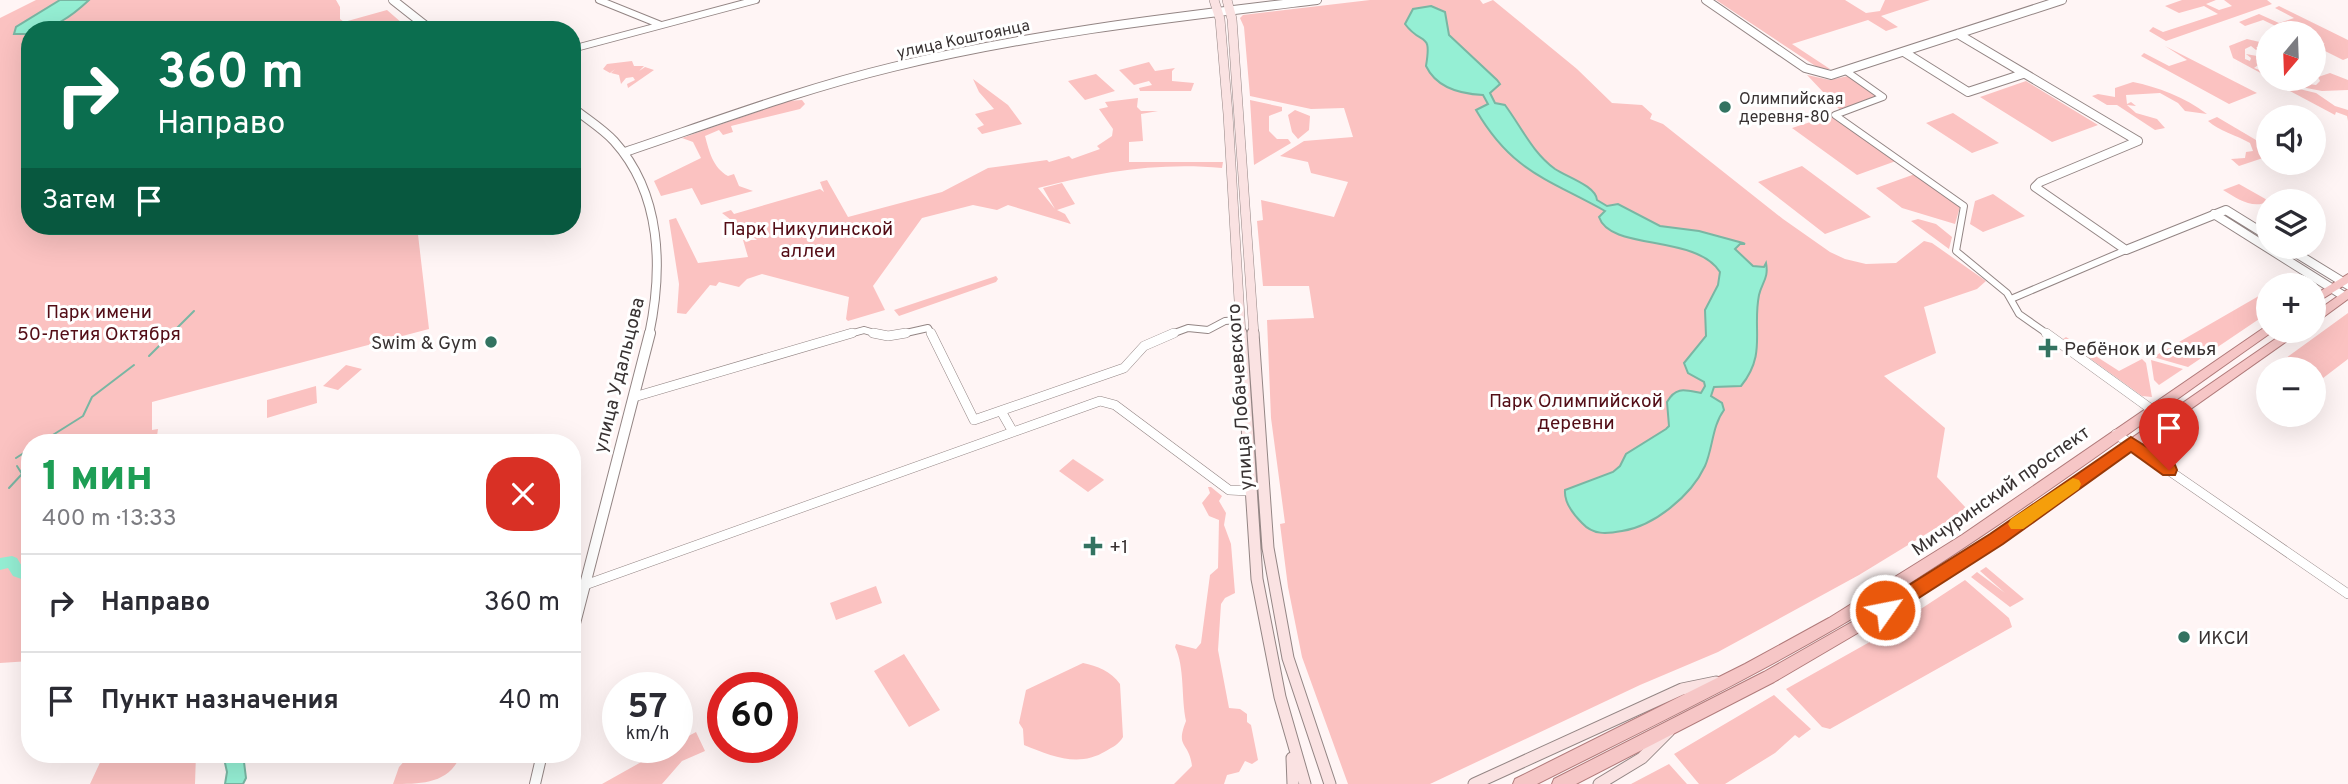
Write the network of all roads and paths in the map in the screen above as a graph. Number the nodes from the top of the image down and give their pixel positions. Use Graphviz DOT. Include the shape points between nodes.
graph roads {
  1 [pos="393,0"];
  2 [pos="599,0"];
  3 [pos="756,0"];
  4 [pos="1214,0"];
  5 [pos="1317,0"];
  6 [pos="1706,0"];
  7 [pos="2062,0"];
  8 [pos="1226,6"];
  9 [pos="417,21"];
  10 [pos="661,25"];
  11 [pos="1958,34"];
  12 [pos="581,47"];
  13 [pos="1904,52"];
  14 [pos="1846,71"];
  15 [pos="2023,74"];
  16 [pos="581,113"];
  17 [pos="625,152"];
  18 [pos="1232,187"];
  19 [pos="1244,187"];
  20 [pos="2214,214"];
  21 [pos="2256,229"];
  22 [pos="2256,240"];
  23 [pos="2126,250"];
  24 [pos="2291,259"];
  25 [pos="2303,259"];
  26 [pos="2344,287"];
  27 [pos="1237,290"];
  28 [pos="1252,290"];
  29 [pos="2326,295"];
  30 [pos="2011,299"];
  31 [pos="2326,306"];
  32 [pos="1239,320"];
  33 [pos="2256,337"];
  34 [pos="2277,343"];
  35 [pos="634,397"];
  36 [pos="2151,409"];
  37 [pos="1001,411"];
  38 [pos="1013,432"];
  39 [pos="2116,434"];
  40 [pos="2131,443"];
  41 [pos="1249,491"];
  42 [pos="585,584"];
  43 [pos="2348,594"];
  44 [pos="581,600"];
  45 [pos="1723,681"];
  46 [pos="1675,725"];
  47 [pos="1292,745"];
  48 [pos="540,763"];
  49 [pos="535,784"];
  50 [pos="1293,784"];
  51 [pos="1305,784"];
  52 [pos="1330,784"];
  53 [pos="1474,784"];
  54 [pos="1521,784"];
  55 [pos="1560,784"];
  56 [pos="1599,784"];
  1 -- 9 [label="street"];
  2 -- 10 [label="street"];
  3 -- 10 [label="street"];
  4 -- 8 [label="main road, улица Лобачевского"];
  5 -- 8 [label="street, улица Коштоянца"];
  6 -- 14 [label="street" via="1811,71 1831,75"];
  7 -- 11 [label="street"];
  8 -- 17 [label="street, улица Коштоянца" via="1081,29 894,67 757,106"];
  8 -- 18 [label="main road, улица Лобачевского" via="1224,66"];
  8 -- 19 [label="main road, улица Лобачевского"];
  10 -- 12 [label="street"];
  11 -- 13 [label="street"];
  11 -- 15 [label="street"];
  13 -- 14 [label="street"];
  13 -- 15 [label="street" via="1968,92"];
  14 -- 30 [label="street" via="1883,97 1835,115 1961,203 1965,210 1956,251"];
  15 -- 23 [label="street" via="2138,141 2035,187"];
  16 -- 17 [label="street, улица Удальцова"];
  17 -- 35 [label="street, улица Удальцова" via="650,207 660,262 654,320"];
  18 -- 19 [label="street" via="1236,183"];
  18 -- 27 [label="main road, улица Лобачевского"];
  19 -- 28 [label="main road, улица Лобачевского"];
  20 -- 21 [label="street" via="2225,210"];
  20 -- 22 [label="street"];
  20 -- 23 [label="street"];
  23 -- 30 [label="street"];
  24 -- 26 [label="street"];
  25 -- 26 [label="street"];
  26 -- 29 [label="main road"];
  26 -- 31 [label="main road"];
  27 -- 28 [label="street" via="1245,295"];
  27 -- 32 [label="main road, улица Лобачевского"];
  28 -- 52 [label="main road, улица Лобачевского" via="1268,548 1277,605 1288,658"];
  30 -- 36 [label="street" via="2019,314"];
  32 -- 37 [label="street" via="1208,330 1188,328 1144,345 1124,368"];
  32 -- 41 [label="main road, улица Лобачевского"];
  33 -- 36 [label="main road, Мичуринский проспект"];
  34 -- 40 [label="main road, Мичуринский проспект"];
  35 -- 37 [label="street" via="864,330 888,337 928,328 974,420"];
  35 -- 42 [label="street, улица Удальцова"];
  36 -- 39 [label="main road, Мичуринский проспект"];
  37 -- 38 [label="street"];
  38 -- 41 [label="street" via="1091,402 1108,402 1229,490"];
  38 -- 42 [label="street"];
  39 -- 40 [label="street"];
  39 -- 45 [label="main road, Мичуринский проспект" via="1950,550 1834,622"];
  40 -- 43 [label="street"];
  40 -- 46 [label="main road, Мичуринский проспект" via="1996,539 1885,610"];
  41 -- 47 [label="main road, улица Лобачевского" via="1261,613"];
  42 -- 44 [label="street, улица Удальцова"];
  45 -- 53 [label="main road" via="1682,689"];
  45 -- 54 [label="main road, Мичуринский проспект"];
  46 -- 55 [label="main road, Мичуринский проспект"];
  46 -- 56 [label="main road" via="1642,758"];
  47 -- 50 [label="main road"];
  47 -- 51 [label="main road, улица Лобачевского"];
  48 -- 49 [label="street"];
}
